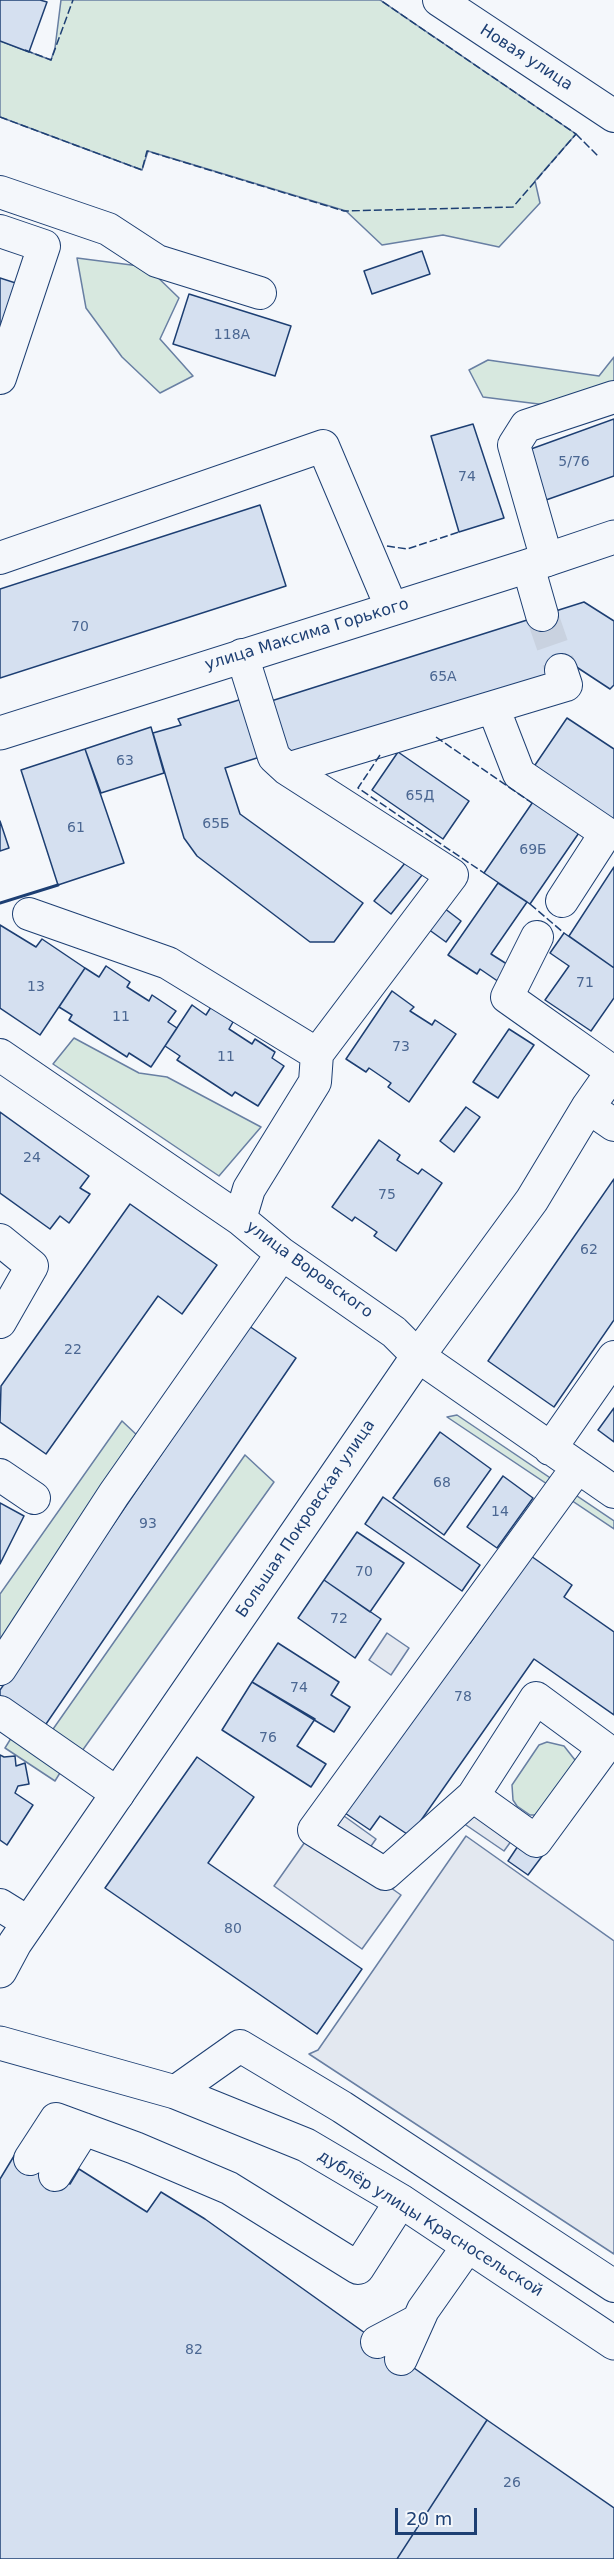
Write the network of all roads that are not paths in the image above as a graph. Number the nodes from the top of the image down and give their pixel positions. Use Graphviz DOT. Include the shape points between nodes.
graph roads {
  1 [pos="439,0"];
  2 [pos="474,10"];
  3 [pos="609,102"];
  4 [pos="0,192"];
  5 [pos="0,231"];
  6 [pos="260,293"];
  7 [pos="0,378"];
  8 [pos="614,397"];
  9 [pos="614,537"];
  10 [pos="0,558"];
  11 [pos="538,563"];
  12 [pos="392,609"];
  13 [pos="543,615"];
  14 [pos="242,655"];
  15 [pos="561,670"];
  16 [pos="494,706"];
  17 [pos="0,733"];
  18 [pos="287,769"];
  19 [pos="562,900"];
  20 [pos="29,914"];
  21 [pos="537,937"];
  22 [pos="0,1054"];
  23 [pos="317,1054"];
  24 [pos="613,1071"];
  25 [pos="601,1116"];
  26 [pos="240,1219"];
  27 [pos="0,1240"];
  28 [pos="282,1254"];
  29 [pos="0,1322"];
  30 [pos="418,1356"];
  31 [pos="614,1357"];
  32 [pos="550,1449"];
  33 [pos="577,1468"];
  34 [pos="0,1475"];
  35 [pos="614,1492"];
  36 [pos="34,1498"];
  37 [pos="0,1668"];
  38 [pos="0,1712"];
  39 [pos="118,1794"];
  40 [pos="473,1796"];
  41 [pos="0,1905"];
  42 [pos="29,1923"];
  43 [pos="0,1971"];
  44 [pos="0,2043"];
  45 [pos="175,2092"];
  46 [pos="43,2167"];
  47 [pos="401,2201"];
  48 [pos="468,2246"];
  49 [pos="614,2286"];
  50 [pos="614,2343"];
  51 [pos="389,2350"];
  1 -- 2 [label="street, Новая улица"];
  2 -- 3 [label="street, Новая улица"];
  4 -- 6 [label="street" via="108,229 157,261"];
  5 -- 7 [label="street" via="44,246"];
  8 -- 11 [label="street" via="526,426 514,445"];
  9 -- 11 [label="main road, улица Максима Горького"];
  10 -- 12 [label="street" via="323,446"];
  11 -- 12 [label="main road, улица Максима Горького"];
  11 -- 13 [label="street"];
  12 -- 14 [label="main road, улица Максима Горького"];
  14 -- 17 [label="main road, улица Максима Горького"];
  14 -- 18 [label="street" via="274,757"];
  15 -- 16 [label="street" via="566,685"];
  16 -- 18 [label="street"];
  16 -- 19 [label="street" via="519,774 606,833"];
  18 -- 23 [label="street" via="452,875"];
  20 -- 23 [label="street" via="168,963"];
  21 -- 24 [label="street" via="507,997"];
  22 -- 26 [label="street, улица Воровского"];
  23 -- 26 [label="street" via="315,1082 249,1189"];
  24 -- 25 [label="main road, Большая Покровская улица"];
  25 -- 30 [label="main road, Большая Покровская улица" via="532,1200"];
  26 -- 28 [label="street, улица Воровского"];
  27 -- 29 [label="street" via="32,1266"];
  28 -- 30 [label="street, улица Воровского" via="394,1332"];
  28 -- 37 [label="street" via="114,1494"];
  30 -- 32 [label="street, улица Воровского"];
  30 -- 39 [label="main road, Большая Покровская улица"];
  31 -- 32 [label="street"];
  32 -- 33 [label="street, улица Воровского"];
  33 -- 35 [label="street, улица Воровского"];
  33 -- 40 [label="street" via="314,1830 385,1874"];
  34 -- 36 [label="street"];
  38 -- 39 [label="street"];
  39 -- 42 [label="main road, Большая Покровская улица"];
  41 -- 42 [label="street"];
  42 -- 43 [label="main road, Большая Покровская улица"];
  44 -- 45 [label="main road, дублёр улицы Красносельской"];
  45 -- 47 [label="main road, дублёр улицы Красносельской" via="306,2145"];
  45 -- 49 [label="street" via="240,2046 342,2107"];
  46 -- 47 [label="street" via="56,2119 229,2188 358,2268"];
  47 -- 48 [label="main road, дублёр улицы Красносельской"];
  48 -- 50 [label="main road, дублёр улицы Красносельской"];
  48 -- 51 [label="street" via="415,2322"];
}
